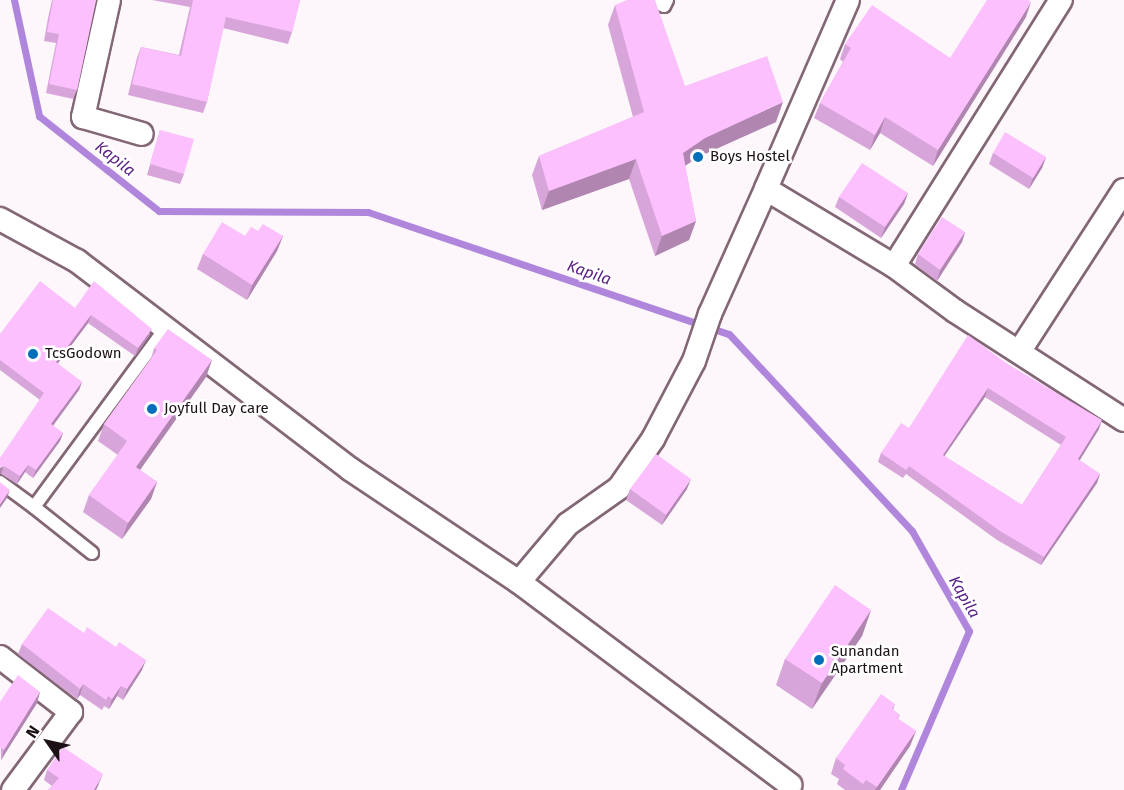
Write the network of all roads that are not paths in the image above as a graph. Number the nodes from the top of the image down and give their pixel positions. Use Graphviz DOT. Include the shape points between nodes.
graph roads {
  1 [pos="109,0"];
  2 [pos="651,0"];
  3 [pos="667,0"];
  4 [pos="848,0"];
  5 [pos="1061,0"];
  6 [pos="142,134"];
  7 [pos="766,189"];
  8 [pos="1124,190"];
  9 [pos="0,219"];
  10 [pos="894,266"];
  11 [pos="166,327"];
  12 [pos="1019,352"];
  13 [pos="1124,420"];
  14 [pos="0,482"];
  15 [pos="34,507"];
  16 [pos="92,553"];
  17 [pos="519,582"];
  18 [pos="0,657"];
  19 [pos="790,785"];
  20 [pos="12,790"];
  1 -- 6 [label="street" via="83,117"];
  2 -- 3 [label="lane" via="664,6"];
  4 -- 7 [label="street"];
  5 -- 10 [label="street"];
  7 -- 10 [label="street"];
  7 -- 17 [label="street" via="710,314 694,361 653,439 619,488 568,524"];
  8 -- 12 [label="street"];
  9 -- 11 [label="street" via="77,261"];
  10 -- 12 [label="street"];
  11 -- 15 [label="lane"];
  11 -- 17 [label="street" via="350,469"];
  12 -- 13 [label="street"];
  14 -- 15 [label="lane"];
  15 -- 16 [label="lane"];
  17 -- 19 [label="street"];
  18 -- 20 [label="street" via="71,712"];
}
